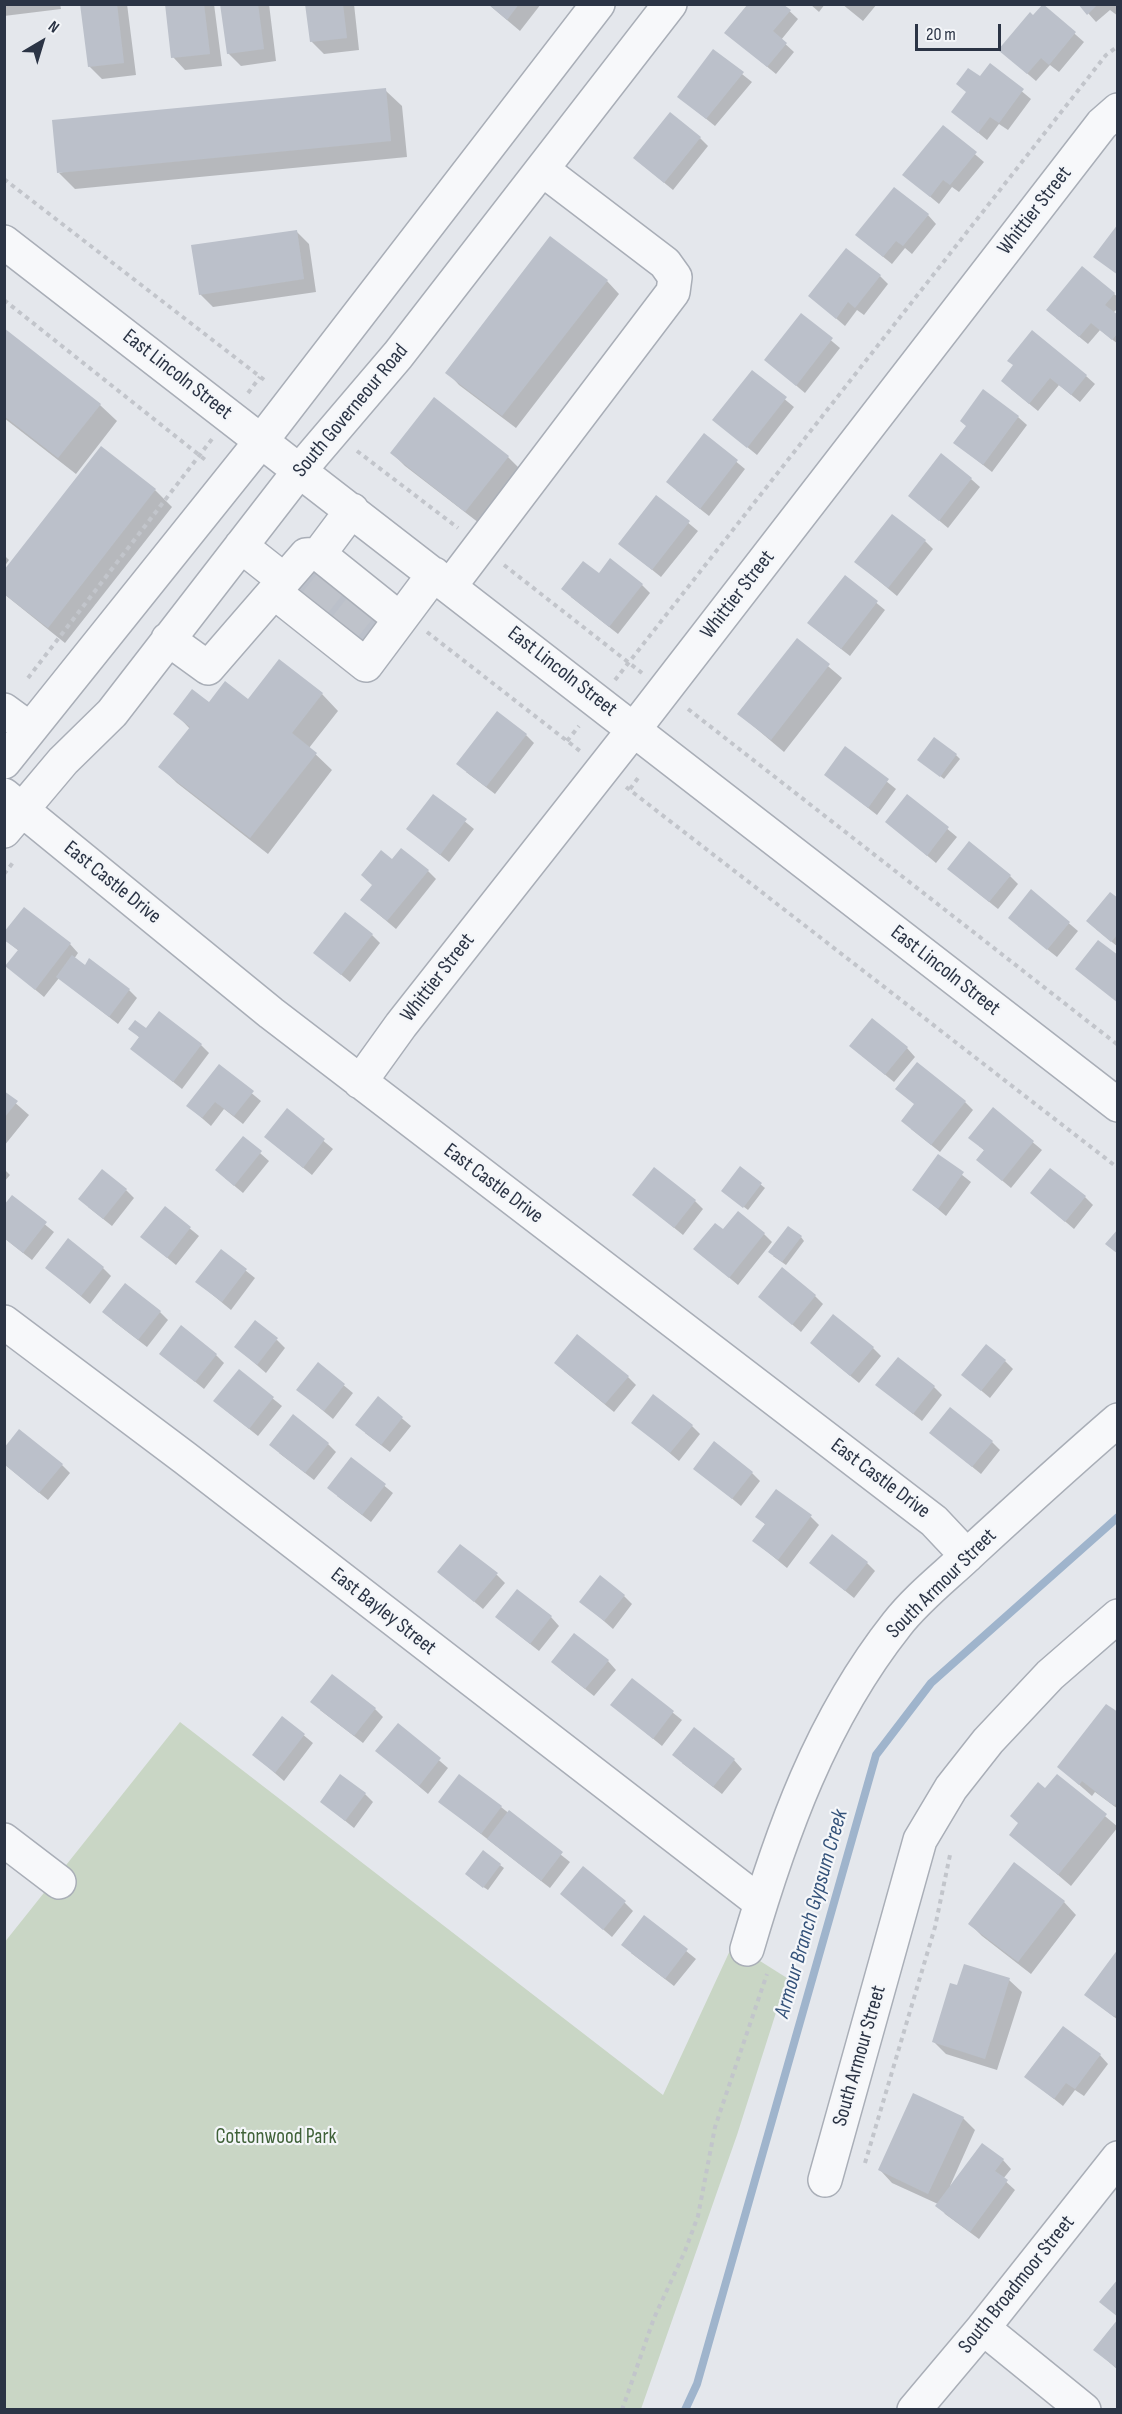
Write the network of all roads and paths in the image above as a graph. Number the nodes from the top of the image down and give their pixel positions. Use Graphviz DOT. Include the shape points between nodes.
graph roads {
  1 [pos="598,4"];
  2 [pos="670,4"];
  3 [pos="1118,46"];
  4 [pos="1118,110"];
  5 [pos="543,170"];
  6 [pos="4,179"];
  7 [pos="4,242"];
  8 [pos="4,300"];
  9 [pos="260,377"];
  10 [pos="292,401"];
  11 [pos="230,416"];
  12 [pos="333,432"];
  13 [pos="262,440"];
  14 [pos="200,455"];
  15 [pos="300,470"];
  16 [pos="230,479"];
  17 [pos="352,510"];
  18 [pos="241,546"];
  19 [pos="480,546"];
  20 [pos="442,580"];
  21 [pos="279,586"];
  22 [pos="321,586"];
  23 [pos="402,617"];
  24 [pos="352,619"];
  25 [pos="168,639"];
  26 [pos="629,662"];
  27 [pos="26,681"];
  28 [pos="664,690"];
  29 [pos="598,701"];
  30 [pos="4,710"];
  31 [pos="634,728"];
  32 [pos="30,729"];
  33 [pos="567,741"];
  34 [pos="4,762"];
  35 [pos="603,768"];
  36 [pos="10,812"];
  37 [pos="1118,1045"];
  38 [pos="360,1082"];
  39 [pos="1118,1105"];
  40 [pos="1118,1168"];
  41 [pos="4,1322"];
  42 [pos="1118,1420"];
  43 [pos="967,1556"];
  44 [pos="1118,1616"];
  45 [pos="4,1840"];
  46 [pos="951,1853"];
  47 [pos="59,1882"];
  48 [pos="760,1904"];
  49 [pos="747,1949"];
  50 [pos="1118,2158"];
  51 [pos="862,2173"];
  52 [pos="825,2180"];
  53 [pos="983,2328"];
  54 [pos="622,2409"];
  55 [pos="914,2409"];
  56 [pos="1084,2409"];
  1 -- 10 [label="street"];
  2 -- 5 [label="street, South Governeour Road"];
  3 -- 26 [label="path" via="1106,55"];
  4 -- 28 [label="street, Whittier Street" via="1102,124"];
  5 -- 12 [label="street, South Governeour Road"];
  5 -- 19 [label="street" via="665,263 675,277 673,292"];
  6 -- 9 [label="path"];
  7 -- 11 [label="street, East Lincoln Street"];
  8 -- 14 [label="path"];
  9 -- 10 [label="path"];
  9 -- 11 [label="path"];
  10 -- 13 [label="street"];
  11 -- 13 [label="street, East Lincoln Street"];
  11 -- 14 [label="path"];
  12 -- 15 [label="street, South Governeour Road"];
  12 -- 19 [label="path"];
  13 -- 15 [label="street, East Lincoln Street"];
  13 -- 16 [label="street"];
  14 -- 16 [label="path"];
  14 -- 27 [label="path"];
  15 -- 17 [label="street, East Lincoln Street"];
  15 -- 18 [label="street, South Governeour Road"];
  16 -- 32 [label="street"];
  17 -- 20 [label="street, East Lincoln Street"];
  17 -- 22 [label="street"];
  18 -- 21 [label="street"];
  18 -- 25 [label="street, South Governeour Road"];
  19 -- 20 [label="street"];
  19 -- 26 [label="path"];
  20 -- 23 [label="street"];
  20 -- 29 [label="street, East Lincoln Street"];
  21 -- 22 [label="street"];
  21 -- 22 [label="street" via="306,555"];
  21 -- 25 [label="street" via="208,668"];
  22 -- 24 [label="street"];
  22 -- 24 [label="street"];
  23 -- 24 [label="street"];
  23 -- 24 [label="street" via="366,665"];
  23 -- 33 [label="path"];
  25 -- 36 [label="street, South Governeour Road" via="112,712"];
  26 -- 28 [label="path"];
  26 -- 29 [label="path"];
  28 -- 31 [label="street, Whittier Street"];
  28 -- 37 [label="path"];
  29 -- 31 [label="street, East Lincoln Street"];
  29 -- 33 [label="path"];
  30 -- 32 [label="street"];
  31 -- 35 [label="street, Whittier Street"];
  31 -- 39 [label="street, East Lincoln Street"];
  32 -- 34 [label="street"];
  33 -- 35 [label="path"];
  35 -- 38 [label="street, Whittier Street"];
  35 -- 40 [label="path"];
  36 -- 38 [label="street, East Castle Drive"];
  38 -- 43 [label="street, East Castle Drive" via="934,1521"];
  41 -- 48 [label="street, East Bayley Street"];
  42 -- 43 [label="street, South Armour Street"];
  43 -- 48 [label="street, South Armour Street" via="898,1622 839,1710 785,1830"];
  44 -- 52 [label="street, South Armour Street" via="1050,1675 988,1741 951,1788 920,1840"];
  45 -- 47 [label="street"];
  46 -- 51 [label="path" via="935,1927"];
  48 -- 49 [label="street, South Armour Street"];
  49 -- 54 [label="path" via="770,1964 716,2127 698,2216 654,2318"];
  50 -- 53 [label="street, South Broadmoor Street"];
  53 -- 55 [label="street, South Broadmoor Street"];
  53 -- 56 [label="street"];
}
